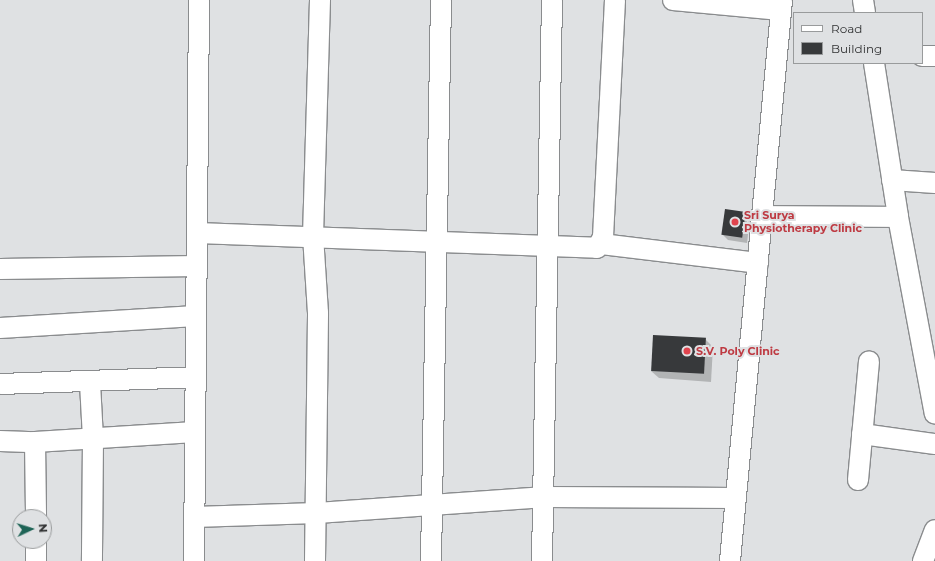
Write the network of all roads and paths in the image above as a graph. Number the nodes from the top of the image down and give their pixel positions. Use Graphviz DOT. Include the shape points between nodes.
graph roads {
  1 [pos="199,0"];
  2 [pos="320,0"];
  3 [pos="441,0"];
  4 [pos="552,0"];
  5 [pos="615,0"];
  6 [pos="673,0"];
  7 [pos="863,0"];
  8 [pos="782,5"];
  9 [pos="865,12"];
  10 [pos="923,56"];
  11 [pos="935,56"];
  12 [pos="874,64"];
  13 [pos="892,180"];
  14 [pos="935,183"];
  15 [pos="762,216"];
  16 [pos="898,218"];
  17 [pos="197,233"];
  18 [pos="314,236"];
  19 [pos="436,240"];
  20 [pos="601,244"];
  21 [pos="548,247"];
  22 [pos="758,263"];
  23 [pos="197,266"];
  24 [pos="0,269"];
  25 [pos="196,316"];
  26 [pos="0,328"];
  27 [pos="929,343"];
  28 [pos="869,362"];
  29 [pos="196,377"];
  30 [pos="90,383"];
  31 [pos="0,384"];
  32 [pos="935,414"];
  33 [pos="195,432"];
  34 [pos="862,434"];
  35 [pos="93,439"];
  36 [pos="0,441"];
  37 [pos="35,442"];
  38 [pos="935,444"];
  39 [pos="858,480"];
  40 [pos="545,498"];
  41 [pos="736,498"];
  42 [pos="432,505"];
  43 [pos="36,509"];
  44 [pos="317,514"];
  45 [pos="194,517"];
  46 [pos="935,530"];
  47 [pos="36,549"];
  48 [pos="36,561"];
  49 [pos="92,561"];
  50 [pos="194,561"];
  51 [pos="315,561"];
  52 [pos="431,561"];
  53 [pos="542,561"];
  54 [pos="730,561"];
  55 [pos="922,561"];
  1 -- 17 [label="street"];
  2 -- 18 [label="street"];
  3 -- 19 [label="street"];
  4 -- 21 [label="street"];
  5 -- 20 [label="street"];
  6 -- 8 [label="street"];
  7 -- 9 [label="street"];
  8 -- 15 [label="street"];
  10 -- 11 [label="street"];
  12 -- 13 [label="street"];
  13 -- 14 [label="street"];
  13 -- 16 [label="street"];
  15 -- 16 [label="street"];
  15 -- 22 [label="street"];
  16 -- 27 [label="street"];
  17 -- 18 [label="street"];
  17 -- 23 [label="street"];
  18 -- 19 [label="street"];
  18 -- 44 [label="street" via="318,313"];
  19 -- 21 [label="street"];
  19 -- 42 [label="street"];
  20 -- 21 [label="street" via="591,250"];
  20 -- 22 [label="street"];
  21 -- 40 [label="street"];
  22 -- 41 [label="street"];
  23 -- 24 [label="street"];
  23 -- 25 [label="street"];
  25 -- 26 [label="street"];
  25 -- 29 [label="street"];
  27 -- 32 [label="street"];
  28 -- 34 [label="street"];
  29 -- 30 [label="street"];
  29 -- 33 [label="street"];
  30 -- 31 [label="street"];
  30 -- 35 [label="street"];
  33 -- 35 [label="street"];
  33 -- 45 [label="street"];
  34 -- 38 [label="street"];
  34 -- 39 [label="street"];
  35 -- 37 [label="street"];
  35 -- 49 [label="street"];
  36 -- 37 [label="street"];
  37 -- 43 [label="street"];
  40 -- 41 [label="street"];
  40 -- 42 [label="street"];
  40 -- 53 [label="street"];
  41 -- 54 [label="street"];
  42 -- 44 [label="street"];
  42 -- 52 [label="street"];
  44 -- 45 [label="street"];
  44 -- 51 [label="street"];
  45 -- 50 [label="street"];
  46 -- 55 [label="street"];
  47 -- 48 [label="street"];
}
